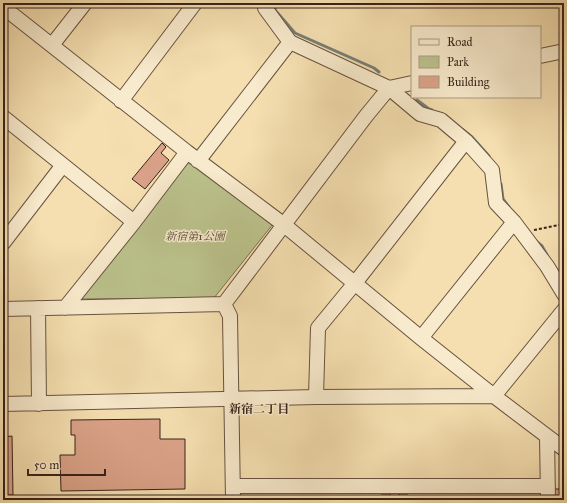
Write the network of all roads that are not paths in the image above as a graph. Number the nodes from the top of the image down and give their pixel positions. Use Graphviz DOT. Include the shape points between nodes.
graph roads {
  1 [pos="85,3"];
  2 [pos="195,3"];
  3 [pos="265,3"];
  4 [pos="3,7"];
  5 [pos="290,42"];
  6 [pos="52,45"];
  7 [pos="564,51"];
  8 [pos="541,56"];
  9 [pos="411,83"];
  10 [pos="389,88"];
  11 [pos="121,101"];
  12 [pos="3,117"];
  13 [pos="466,142"];
  14 [pos="187,152"];
  15 [pos="198,161"];
  16 [pos="63,165"];
  17 [pos="134,222"];
  18 [pos="284,224"];
  19 [pos="518,227"];
  20 [pos="3,243"];
  21 [pos="355,283"];
  22 [pos="564,294"];
  23 [pos="224,304"];
  24 [pos="38,308"];
  25 [pos="64,308"];
  26 [pos="3,309"];
  27 [pos="564,310"];
  28 [pos="421,338"];
  29 [pos="494,396"];
  30 [pos="316,397"];
  31 [pos="231,399"];
  32 [pos="3,404"];
  33 [pos="39,404"];
  34 [pos="547,436"];
  35 [pos="564,449"];
  36 [pos="548,486"];
  37 [pos="233,493"];
  38 [pos="548,500"];
  1 -- 6 [label="street"];
  2 -- 11 [label="street"];
  3 -- 5 [label="street" via="265,8"];
  4 -- 6 [label="street"];
  5 -- 10 [label="street"];
  5 -- 15 [label="street"];
  6 -- 11 [label="street"];
  7 -- 8 [label="street"];
  9 -- 10 [label="street"];
  10 -- 13 [label="street" via="420,114 440,120"];
  10 -- 18 [label="street"];
  11 -- 14 [label="street"];
  12 -- 16 [label="street"];
  13 -- 19 [label="street" via="492,170 496,203"];
  13 -- 21 [label="street"];
  14 -- 15 [label="street"];
  14 -- 17 [label="street"];
  15 -- 18 [label="street"];
  16 -- 17 [label="street"];
  16 -- 20 [label="street"];
  17 -- 25 [label="street"];
  18 -- 21 [label="street"];
  18 -- 23 [label="street"];
  19 -- 22 [label="street"];
  19 -- 28 [label="street"];
  21 -- 28 [label="street"];
  21 -- 30 [label="street" via="318,328"];
  23 -- 25 [label="street"];
  23 -- 31 [label="street" via="230,316"];
  24 -- 25 [label="street"];
  24 -- 26 [label="street"];
  24 -- 33 [label="street"];
  27 -- 29 [label="street"];
  28 -- 29 [label="street"];
  29 -- 30 [label="street"];
  29 -- 34 [label="street"];
  30 -- 31 [label="street"];
  31 -- 33 [label="street"];
  31 -- 37 [label="street"];
  32 -- 33 [label="street"];
  34 -- 35 [label="street"];
  34 -- 36 [label="street"];
  36 -- 37 [label="street"];
  36 -- 38 [label="street"];
}
